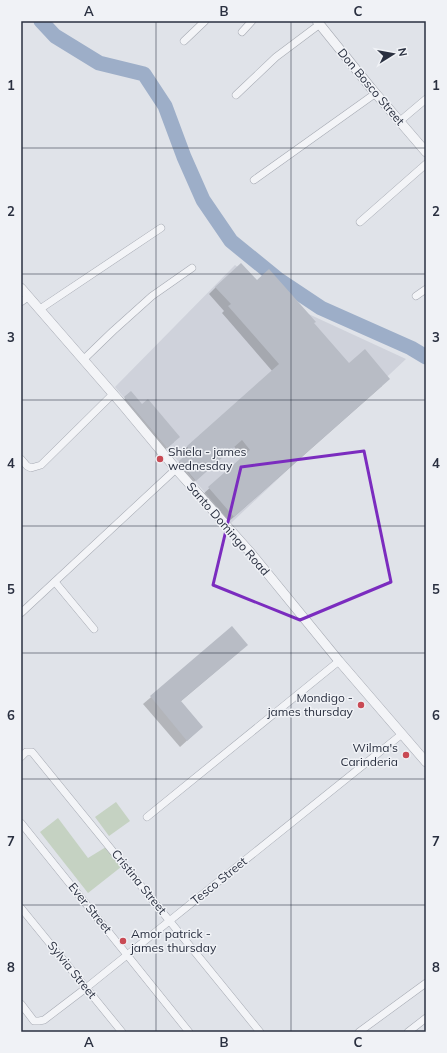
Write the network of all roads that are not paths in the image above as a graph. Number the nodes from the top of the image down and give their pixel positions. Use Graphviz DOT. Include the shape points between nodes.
graph roads {
  1 [pos="205,21"];
  2 [pos="252,21"];
  3 [pos="318,23"];
  4 [pos="242,32"];
  5 [pos="184,40"];
  6 [pos="376,93"];
  7 [pos="236,95"];
  8 [pos="426,100"];
  9 [pos="400,121"];
  10 [pos="426,152"];
  11 [pos="426,164"];
  12 [pos="254,180"];
  13 [pos="360,222"];
  14 [pos="161,228"];
  15 [pos="192,268"];
  16 [pos="21,288"];
  17 [pos="426,289"];
  18 [pos="416,296"];
  19 [pos="25,300"];
  20 [pos="40,309"];
  21 [pos="84,359"];
  22 [pos="114,394"];
  23 [pos="21,459"];
  24 [pos="176,469"];
  25 [pos="55,582"];
  26 [pos="21,612"];
  27 [pos="94,629"];
  28 [pos="339,661"];
  29 [pos="402,734"];
  30 [pos="21,757"];
  31 [pos="426,762"];
  32 [pos="147,817"];
  33 [pos="21,823"];
  34 [pos="21,908"];
  35 [pos="170,920"];
  36 [pos="127,954"];
  37 [pos="426,983"];
  38 [pos="86,988"];
  39 [pos="21,1004"];
  40 [pos="426,1018"];
  41 [pos="122,1032"];
  42 [pos="190,1032"];
  43 [pos="260,1032"];
  44 [pos="359,1032"];
  45 [pos="408,1032"];
  1 -- 5 [label="street"];
  2 -- 4 [label="street"];
  3 -- 6 [label="street, Don Bosco Street"];
  3 -- 7 [label="street" via="276,57"];
  6 -- 9 [label="street, Don Bosco Street"];
  6 -- 12 [label="street"];
  8 -- 9 [label="street"];
  9 -- 10 [label="street, Don Bosco Street"];
  11 -- 13 [label="street"];
  14 -- 20 [label="street"];
  15 -- 21 [label="street" via="152,296"];
  16 -- 19 [label="street, Santo Domingo Road"];
  17 -- 18 [label="street"];
  19 -- 20 [label="street, Santo Domingo Road"];
  20 -- 21 [label="street, Santo Domingo Road"];
  21 -- 22 [label="street, Santo Domingo Road"];
  22 -- 23 [label="street" via="41,465 31,468"];
  22 -- 24 [label="street, Santo Domingo Road"];
  24 -- 25 [label="street"];
  24 -- 28 [label="street, Santo Domingo Road" via="250,552"];
  25 -- 26 [label="street"];
  25 -- 27 [label="street"];
  28 -- 29 [label="street, Santo Domingo Road"];
  28 -- 32 [label="street"];
  29 -- 31 [label="street, Santo Domingo Road"];
  29 -- 35 [label="street, Tesco Street"];
  30 -- 35 [label="street, Cristina Street" via="26,752 32,752"];
  33 -- 36 [label="street, Ever Street"];
  34 -- 38 [label="street, Sylvia Street"];
  35 -- 36 [label="street, Tesco Street"];
  35 -- 43 [label="street, Cristina Street"];
  36 -- 38 [label="street, Tesco Street"];
  36 -- 42 [label="street, Ever Street"];
  37 -- 44 [label="street"];
  38 -- 39 [label="street, Tesco Street" via="44,1020 34,1020"];
  38 -- 41 [label="street, Sylvia Street"];
  40 -- 45 [label="street"];
}
